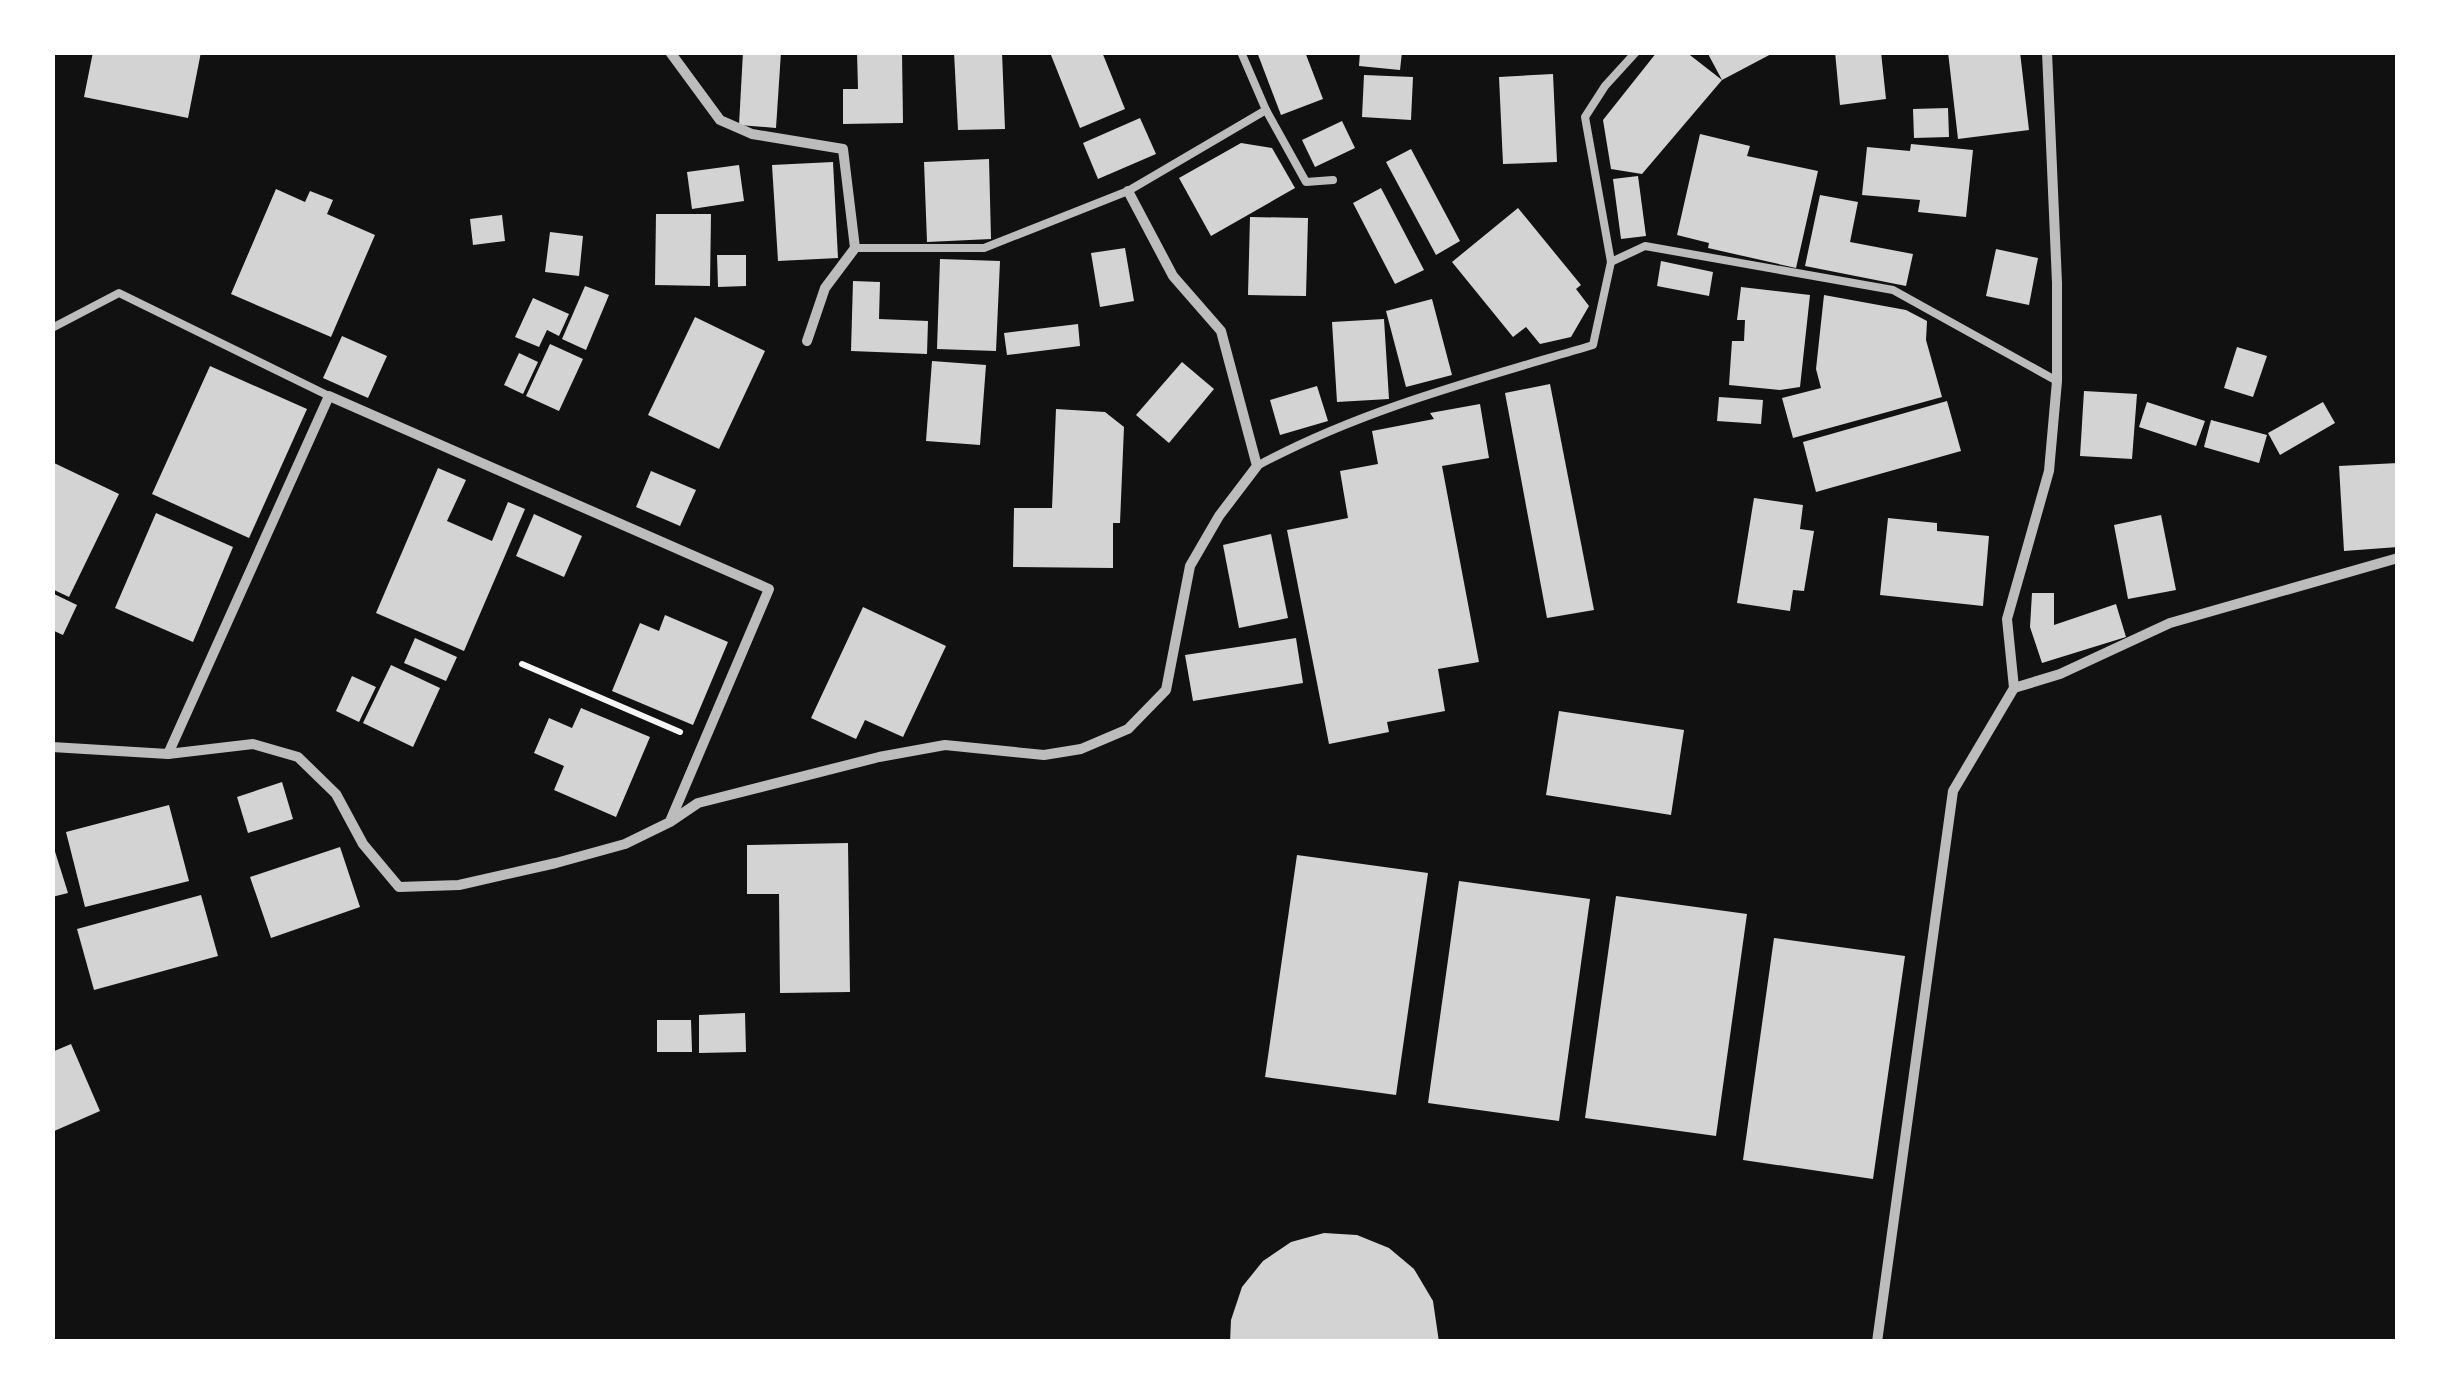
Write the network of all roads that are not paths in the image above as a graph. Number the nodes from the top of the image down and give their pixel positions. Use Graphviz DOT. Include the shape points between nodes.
graph roads {
  1 [pos="670,52"];
  2 [pos="1241,52"];
  3 [pos="1636,52"];
  4 [pos="2047,52"];
  5 [pos="1266,110"];
  6 [pos="1333,180"];
  7 [pos="1128,190"];
  8 [pos="855,248"];
  9 [pos="1611,262"];
  10 [pos="52,328"];
  11 [pos="806,341"];
  12 [pos="2057,381"];
  13 [pos="328,396"];
  14 [pos="1257,466"];
  15 [pos="2398,558"];
  16 [pos="2014,688"];
  17 [pos="52,747"];
  18 [pos="168,754"];
  19 [pos="670,822"];
  20 [pos="1877,1342"];
  1 -- 8 [label="street" via="720,120 752,134 843,149"];
  2 -- 5 [label="lane"];
  3 -- 9 [label="lane" via="1585,117"];
  4 -- 12 [label="street"];
  5 -- 6 [label="lane" via="1306,182"];
  5 -- 7 [label="lane"];
  7 -- 8 [label="lane" via="984,248"];
  7 -- 14 [label="street" via="1173,276 1221,331"];
  8 -- 11 [label="street" via="825,288"];
  9 -- 12 [label="lane" via="1645,246 1894,290"];
  9 -- 14 [label="lane" via="1593,345 1422,396"];
  10 -- 13 [label="lane" via="119,293"];
  12 -- 16 [label="street" via="2049,471 2007,618"];
  13 -- 18 [label="street"];
  13 -- 19 [label="street" via="769,589"];
  14 -- 19 [label="street" via="1190,566 1166,690 1128,729 1044,756 945,745 879,757 698,804"];
  15 -- 16 [label="street" via="2170,623"];
  16 -- 20 [label="street" via="1953,790"];
  17 -- 18 [label="street"];
  18 -- 19 [label="street" via="253,744 298,757 336,794 363,844 400,887 459,885 556,864 625,844"];
}
